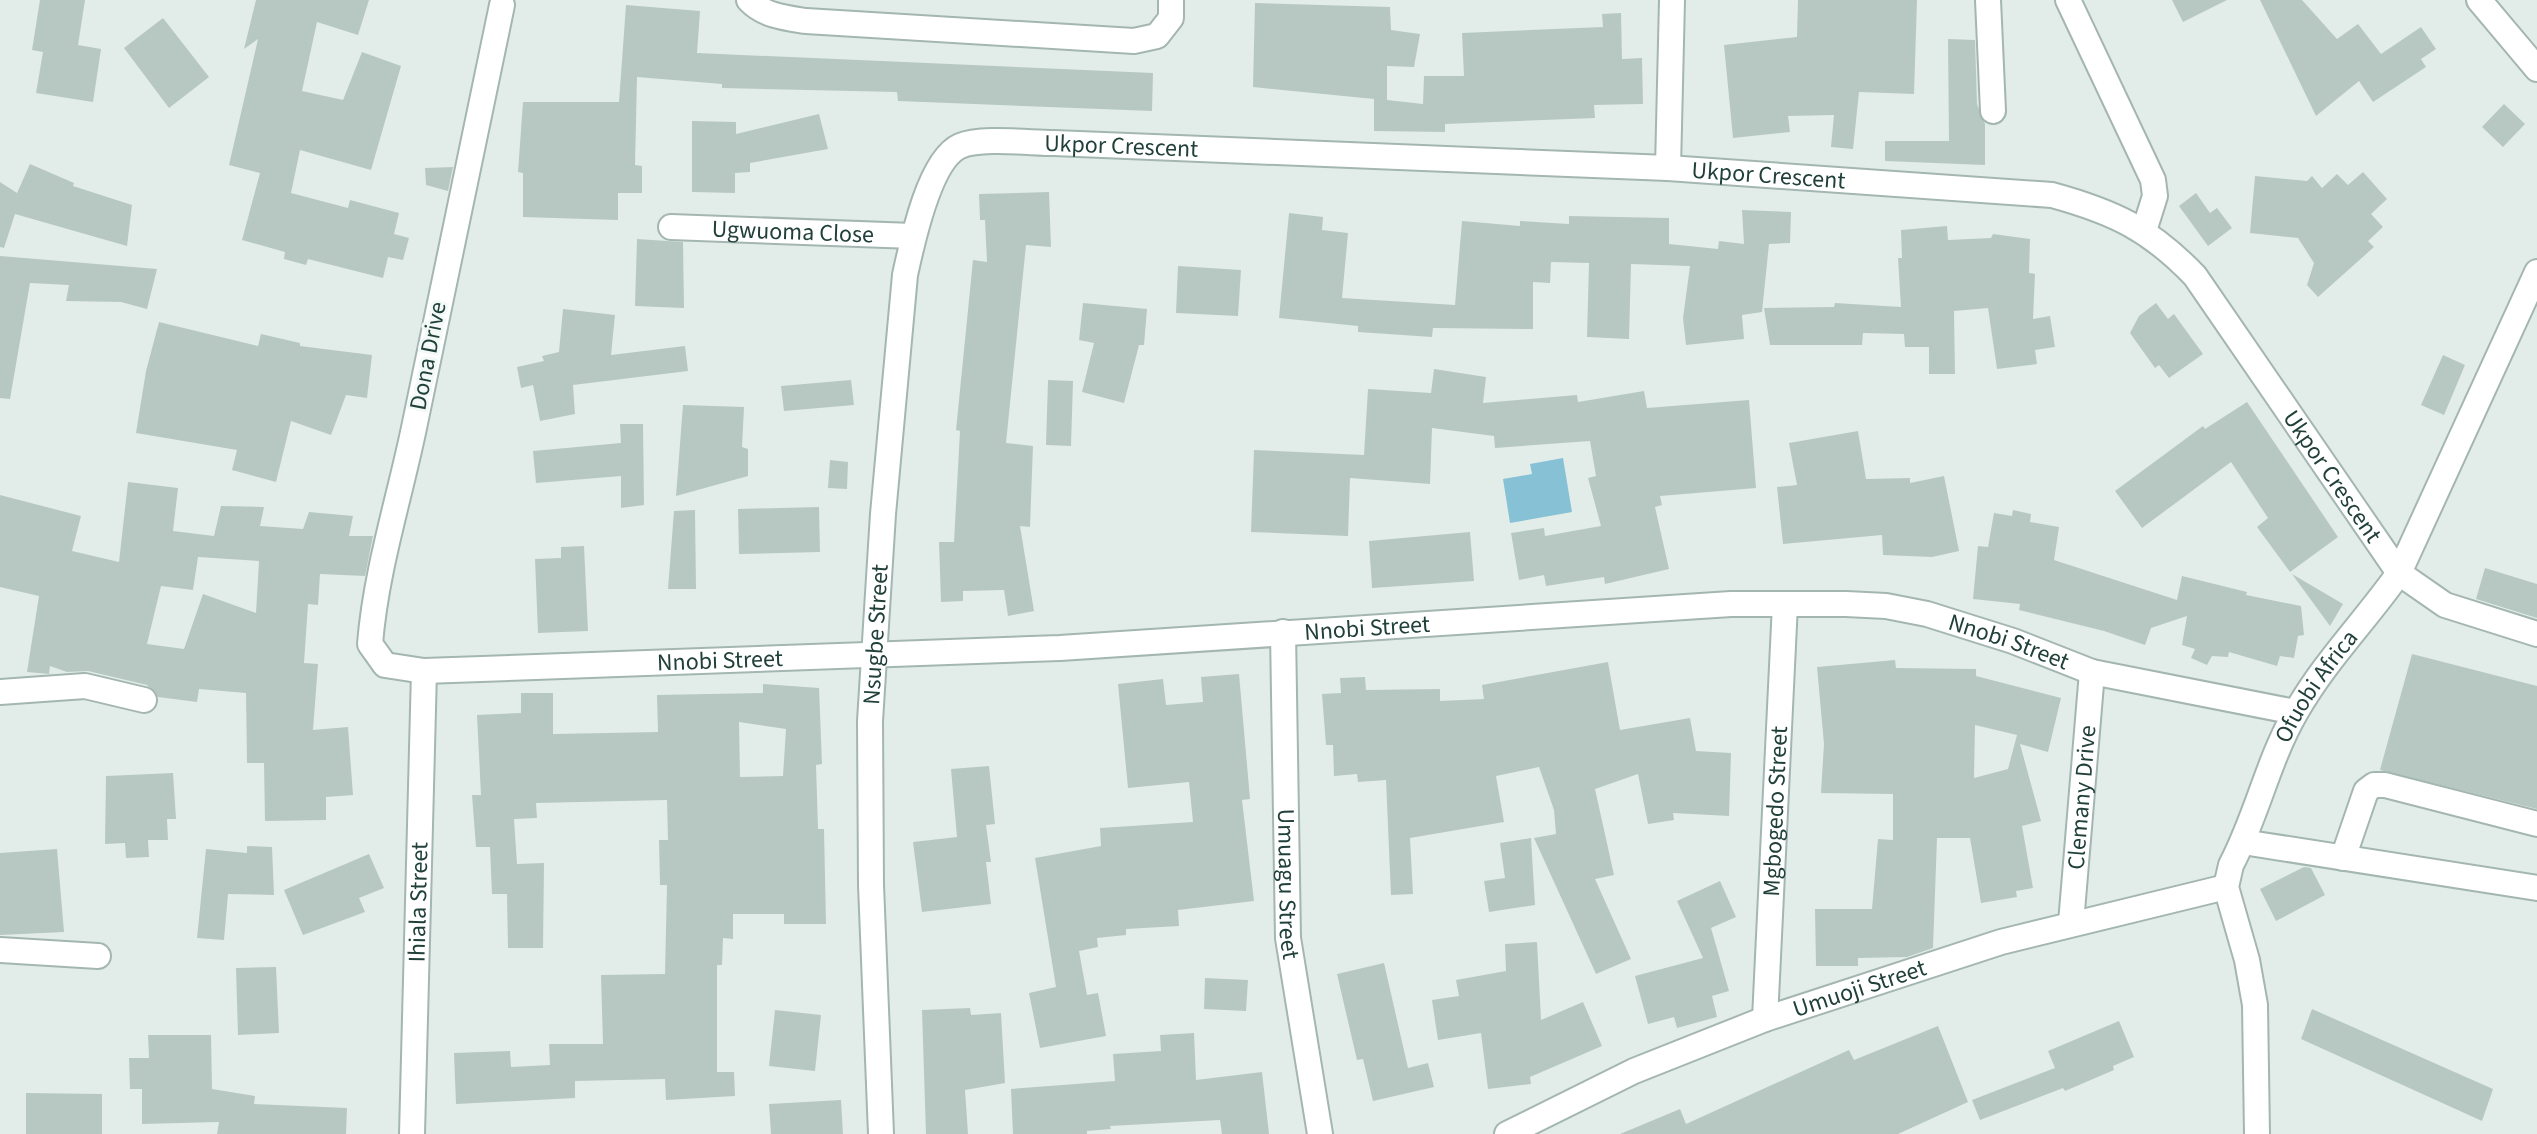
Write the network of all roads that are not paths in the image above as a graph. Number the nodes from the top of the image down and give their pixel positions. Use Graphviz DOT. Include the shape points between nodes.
graph roads {
  1 [pos="749,0"];
  2 [pos="1171,0"];
  3 [pos="1672,0"];
  4 [pos="1988,0"];
  5 [pos="2068,0"];
  6 [pos="2479,0"];
  7 [pos="502,5"];
  8 [pos="2537,69"];
  9 [pos="1993,111"];
  10 [pos="957,147"];
  11 [pos="1668,168"];
  12 [pos="671,227"];
  13 [pos="2144,231"];
  14 [pos="913,236"];
  15 [pos="2537,272"];
  16 [pos="2399,573"];
  17 [pos="1785,604"];
  18 [pos="1283,632"];
  19 [pos="2537,634"];
  20 [pos="876,653"];
  21 [pos="424,671"];
  22 [pos="2092,672"];
  23 [pos="0,692"];
  24 [pos="144,700"];
  25 [pos="2295,712"];
  26 [pos="2537,824"];
  27 [pos="2243,842"];
  28 [pos="2343,858"];
  29 [pos="2226,887"];
  30 [pos="2537,888"];
  31 [pos="2071,923"];
  32 [pos="0,950"];
  33 [pos="98,956"];
  34 [pos="1765,1019"];
  35 [pos="412,1134"];
  36 [pos="881,1134"];
  37 [pos="1320,1134"];
  38 [pos="1507,1134"];
  39 [pos="2257,1134"];
  1 -- 2 [label="street" via="781,18 806,21 1134,41 1157,36 1171,18"];
  3 -- 11 [label="street"];
  4 -- 9 [label="street"];
  5 -- 13 [label="street" via="2153,180 2155,196"];
  6 -- 8 [label="street"];
  7 -- 21 [label="street, Dona Drive" via="371,625 370,644 385,665"];
  10 -- 11 [label="street, Ukpor Crescent" via="1054,143"];
  10 -- 14 [label="street, Nsugbe Street" via="925,196"];
  11 -- 13 [label="street, Ukpor Crescent" via="2052,195 2100,208"];
  12 -- 14 [label="street, Ugwuoma Close"];
  13 -- 16 [label="street, Ukpor Crescent" via="2195,276"];
  14 -- 20 [label="street, Nsugbe Street" via="883,514"];
  15 -- 16 [label="street, Ofuobi Africa"];
  16 -- 19 [label="street" via="2445,605"];
  16 -- 25 [label="street, Ofuobi Africa"];
  17 -- 18 [label="street, Nnobi Street"];
  17 -- 22 [label="street, Nnobi Street" via="1886,606 1927,614"];
  17 -- 34 [label="street, Mgbogedo Street"];
  18 -- 20 [label="street, Nnobi Street" via="1060,648"];
  18 -- 37 [label="street, Umuagu Street" via="1288,938"];
  20 -- 21 [label="street, Nnobi Street"];
  20 -- 36 [label="street, Nsugbe Street" via="870,721 871,870"];
  21 -- 35 [label="street, Ihiala Street"];
  22 -- 25 [label="street, Nnobi Street"];
  22 -- 31 [label="street, Clemany Drive"];
  23 -- 24 [label="street" via="85,686"];
  25 -- 27 [label="street, Ofuobi Africa"];
  26 -- 28 [label="street" via="2374,785 2366,791"];
  27 -- 28 [label="street"];
  27 -- 29 [label="street, Ofuobi Africa"];
  28 -- 30 [label="street"];
  29 -- 31 [label="street, Umuoji Street"];
  29 -- 39 [label="street" via="2255,1005"];
  31 -- 34 [label="street, Umuoji Street"];
  32 -- 33 [label="street"];
  34 -- 38 [label="street, Umuoji Street" via="1634,1071"];
}
